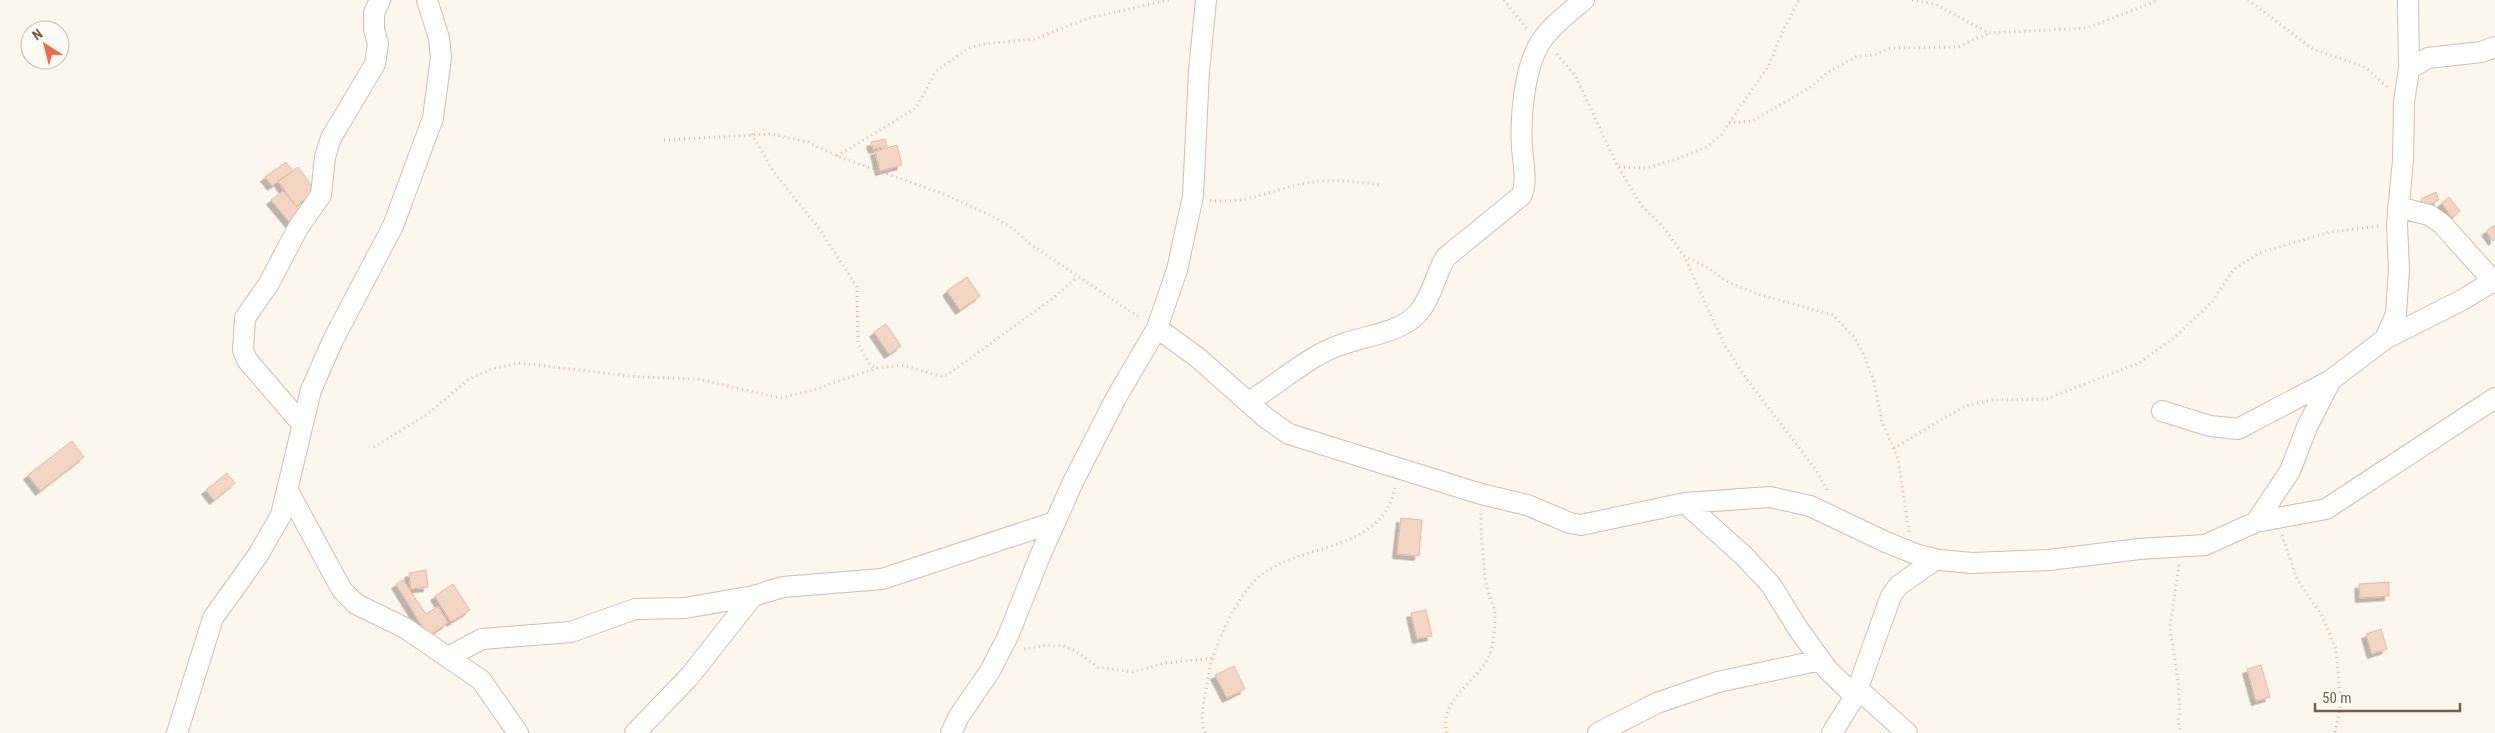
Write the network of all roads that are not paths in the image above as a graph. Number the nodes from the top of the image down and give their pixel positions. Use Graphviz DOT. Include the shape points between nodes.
graph roads {
  1 [pos="380,0"];
  2 [pos="427,0"];
  3 [pos="1206,0"];
  4 [pos="1584,0"];
  5 [pos="2408,0"];
  6 [pos="2495,47"];
  7 [pos="2409,69"];
  8 [pos="2397,216"];
  9 [pos="2494,281"];
  10 [pos="1157,328"];
  11 [pos="2385,339"];
  12 [pos="2330,380"];
  13 [pos="2495,398"];
  14 [pos="1248,402"];
  15 [pos="2162,411"];
  16 [pos="302,424"];
  17 [pos="287,489"];
  18 [pos="1685,503"];
  19 [pos="1055,522"];
  20 [pos="2256,522"];
  21 [pos="1936,559"];
  22 [pos="753,596"];
  23 [pos="448,656"];
  24 [pos="1821,660"];
  25 [pos="1857,693"];
  26 [pos="1838,729"];
  27 [pos="177,733"];
  28 [pos="518,733"];
  29 [pos="635,733"];
  30 [pos="951,733"];
  31 [pos="1598,733"];
  32 [pos="1907,733"];
  1 -- 16 [label="street" via="374,13 378,54 331,138 325,157 321,195 244,321 243,350 247,360"];
  2 -- 16 [label="street" via="439,38 441,57 433,118 393,226 320,368"];
  3 -- 10 [label="street" via="1199,71 1194,196 1177,270"];
  4 -- 14 [label="street" via="1540,42 1530,69 1520,119 1525,184 1520,196 1446,257 1428,299 1418,313 1396,328 1334,347 1312,358 1270,390"];
  5 -- 7 [label="street"];
  6 -- 7 [label="street" via="2480,52 2428,58"];
  7 -- 8 [label="street"];
  8 -- 9 [label="street" via="2429,215 2442,224"];
  8 -- 11 [label="street" via="2399,270 2396,314"];
  9 -- 11 [label="street"];
  10 -- 14 [label="street" via="1197,357"];
  10 -- 19 [label="street" via="1116,398"];
  11 -- 12 [label="street"];
  12 -- 15 [label="street" via="2238,429 2210,426"];
  12 -- 20 [label="street" via="2290,472"];
  13 -- 20 [label="street" via="2326,509"];
  14 -- 18 [label="street" via="1289,434 1481,494 1527,505 1570,523 1581,524"];
  16 -- 17 [label="street"];
  17 -- 23 [label="street" via="342,590 356,604 405,628"];
  17 -- 27 [label="street" via="281,515 272,534 213,618"];
  18 -- 21 [label="street" via="1770,497 1810,506 1915,554"];
  18 -- 24 [label="street" via="1771,585"];
  19 -- 22 [label="street" via="882,579 783,587"];
  19 -- 30 [label="street" via="1008,636"];
  20 -- 21 [label="street" via="2205,545 2049,560 1972,563"];
  21 -- 25 [label="street" via="1898,586 1891,596"];
  22 -- 23 [label="street" via="685,608 634,609 570,632 482,639"];
  22 -- 29 [label="street" via="689,677"];
  23 -- 28 [label="street" via="480,680"];
  24 -- 25 [label="street"];
  24 -- 31 [label="street" via="1718,682 1657,703"];
  25 -- 26 [label="street"];
  25 -- 32 [label="street"];
}
